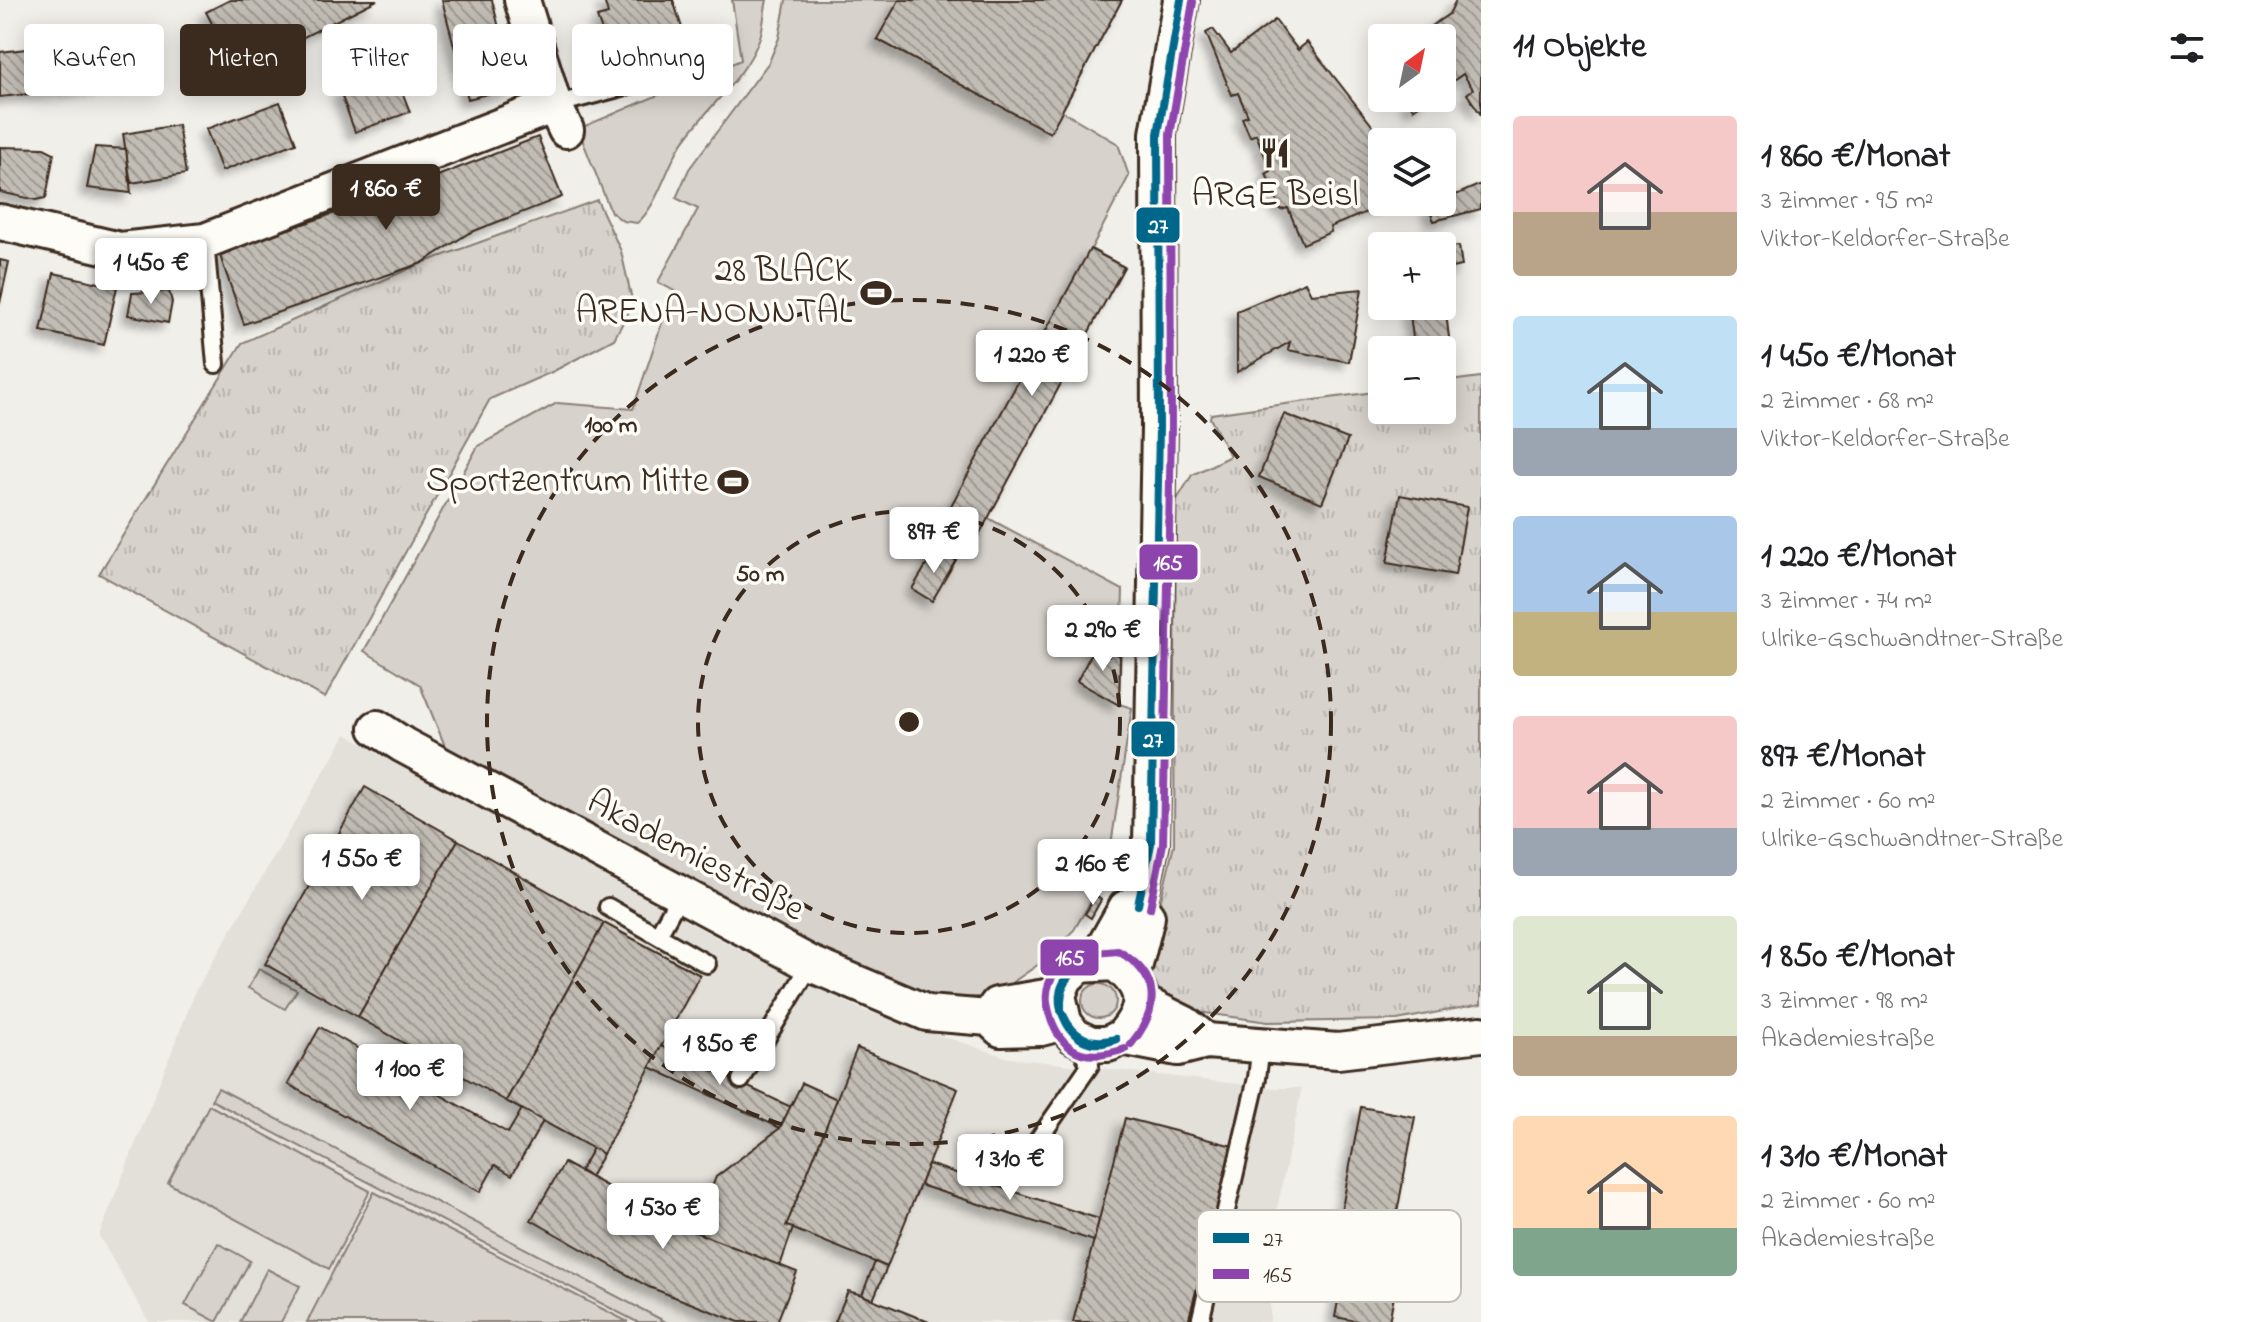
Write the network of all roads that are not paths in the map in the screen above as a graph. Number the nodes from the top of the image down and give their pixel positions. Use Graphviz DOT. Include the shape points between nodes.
graph roads {
  1 [pos="522,0"];
  2 [pos="1181,0"];
  3 [pos="610,96"];
  4 [pos="560,118"];
  5 [pos="0,222"];
  6 [pos="205,241"];
  7 [pos="216,364"];
  8 [pos="377,728"];
  9 [pos="680,895"];
  10 [pos="1138,905"];
  11 [pos="608,907"];
  12 [pos="658,935"];
  13 [pos="1095,963"];
  14 [pos="707,964"];
  15 [pos="811,964"];
  16 [pos="1136,989"];
  17 [pos="1065,1018"];
  18 [pos="1481,1034"];
  19 [pos="1122,1037"];
  20 [pos="1206,1041"];
  21 [pos="1261,1045"];
  22 [pos="741,1080"];
  23 [pos="1020,1166"];
  24 [pos="1226,1210"];
  25 [pos="1205,1302"];
  26 [pos="1200,1322"];
  1 -- 4 [label="street"];
  2 -- 10 [label="street" via="1158,134 1151,844"];
  3 -- 4 [label="lane"];
  4 -- 6 [label="street"];
  5 -- 6 [label="street" via="120,250"];
  6 -- 7 [label="lane"];
  8 -- 9 [label="street, Akademiestraße"];
  9 -- 12 [label="lane"];
  9 -- 15 [label="street, Akademiestraße"];
  10 -- 13 [label="street" via="1126,908"];
  10 -- 16 [label="street" via="1147,917"];
  11 -- 12 [label="lane"];
  12 -- 14 [label="lane"];
  13 -- 16 [label="street" via="1115,963"];
  13 -- 17 [label="street" via="1079,965 1065,978"];
  15 -- 17 [label="street, Akademiestraße" via="927,1013 989,1018 997,1005"];
  15 -- 22 [label="lane"];
  16 -- 19 [label="street" via="1135,1022"];
  16 -- 20 [label="street"];
  17 -- 19 [label="street, Akademiestraße" via="1091,1044"];
  17 -- 23 [label="lane" via="1090,1065"];
  18 -- 21 [label="street, Akademiestraße" via="1338,1051"];
  19 -- 20 [label="street, Akademiestraße" via="1178,1048"];
  20 -- 21 [label="street, Akademiestraße"];
  21 -- 24 [label="lane"];
  25 -- 26 [label="lane"];
}
